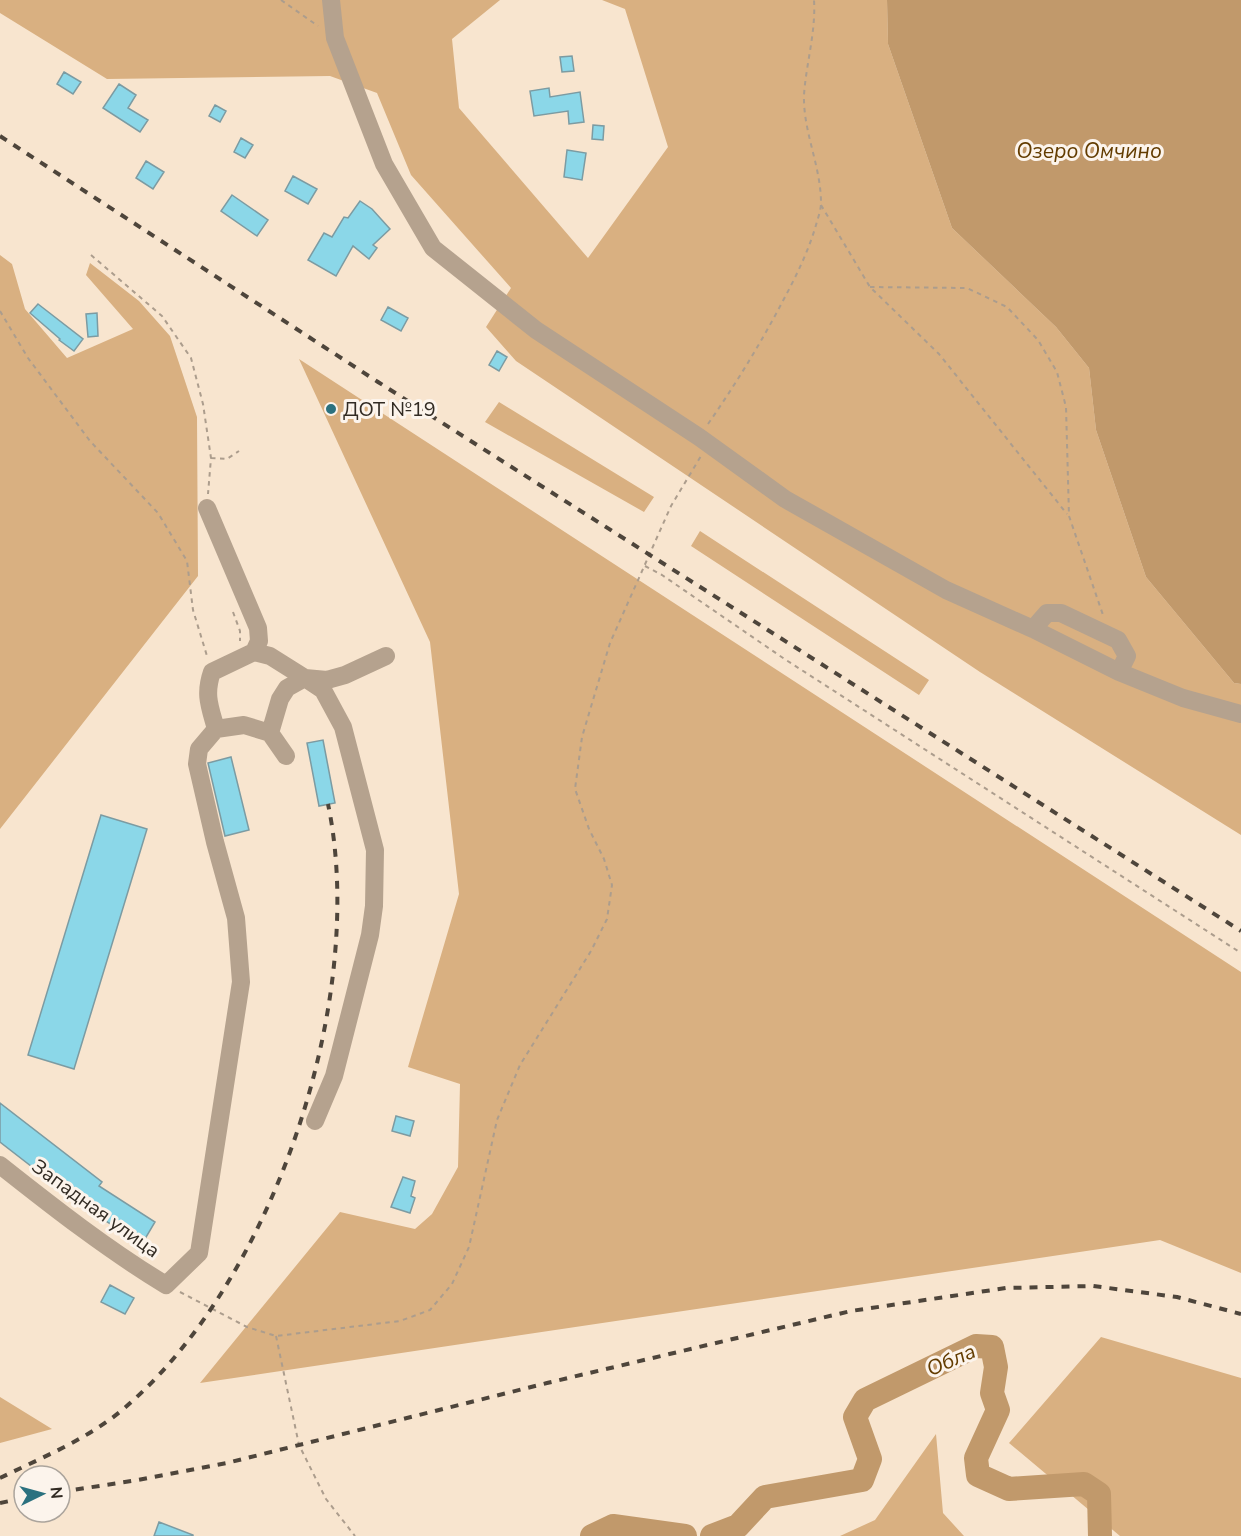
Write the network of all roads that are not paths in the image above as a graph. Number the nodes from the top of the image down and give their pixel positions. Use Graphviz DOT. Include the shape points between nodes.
graph roads {
  1 [pos="331,0"];
  2 [pos="207,508"];
  3 [pos="1033,629"];
  4 [pos="254,651"];
  5 [pos="386,656"];
  6 [pos="1119,672"];
  7 [pos="305,678"];
  8 [pos="1241,714"];
  9 [pos="216,729"];
  10 [pos="270,733"];
  11 [pos="286,756"];
  12 [pos="315,1121"];
  13 [pos="0,1165"];
  1 -- 3 [label="street" via="335,38 384,164 433,248 536,330 704,440 785,499 946,590"];
  2 -- 4 [label="street" via="258,628 259,641"];
  3 -- 6 [label="street"];
  3 -- 6 [label="street" via="1047,613 1061,613 1118,640 1127,656"];
  4 -- 7 [label="street" via="270,656"];
  4 -- 9 [label="street" via="212,672 208,696"];
  5 -- 7 [label="street" via="327,680"];
  6 -- 8 [label="street" via="1183,698"];
  7 -- 10 [label="street" via="287,688 280,699"];
  7 -- 12 [label="street" via="323,690 343,727 375,850 370,935 334,1076"];
  9 -- 10 [label="street" via="244,725"];
  9 -- 13 [label="street, Западная улица" via="200,749 197,764 236,918 241,982 199,1253 166,1285"];
  10 -- 11 [label="street"];
}
